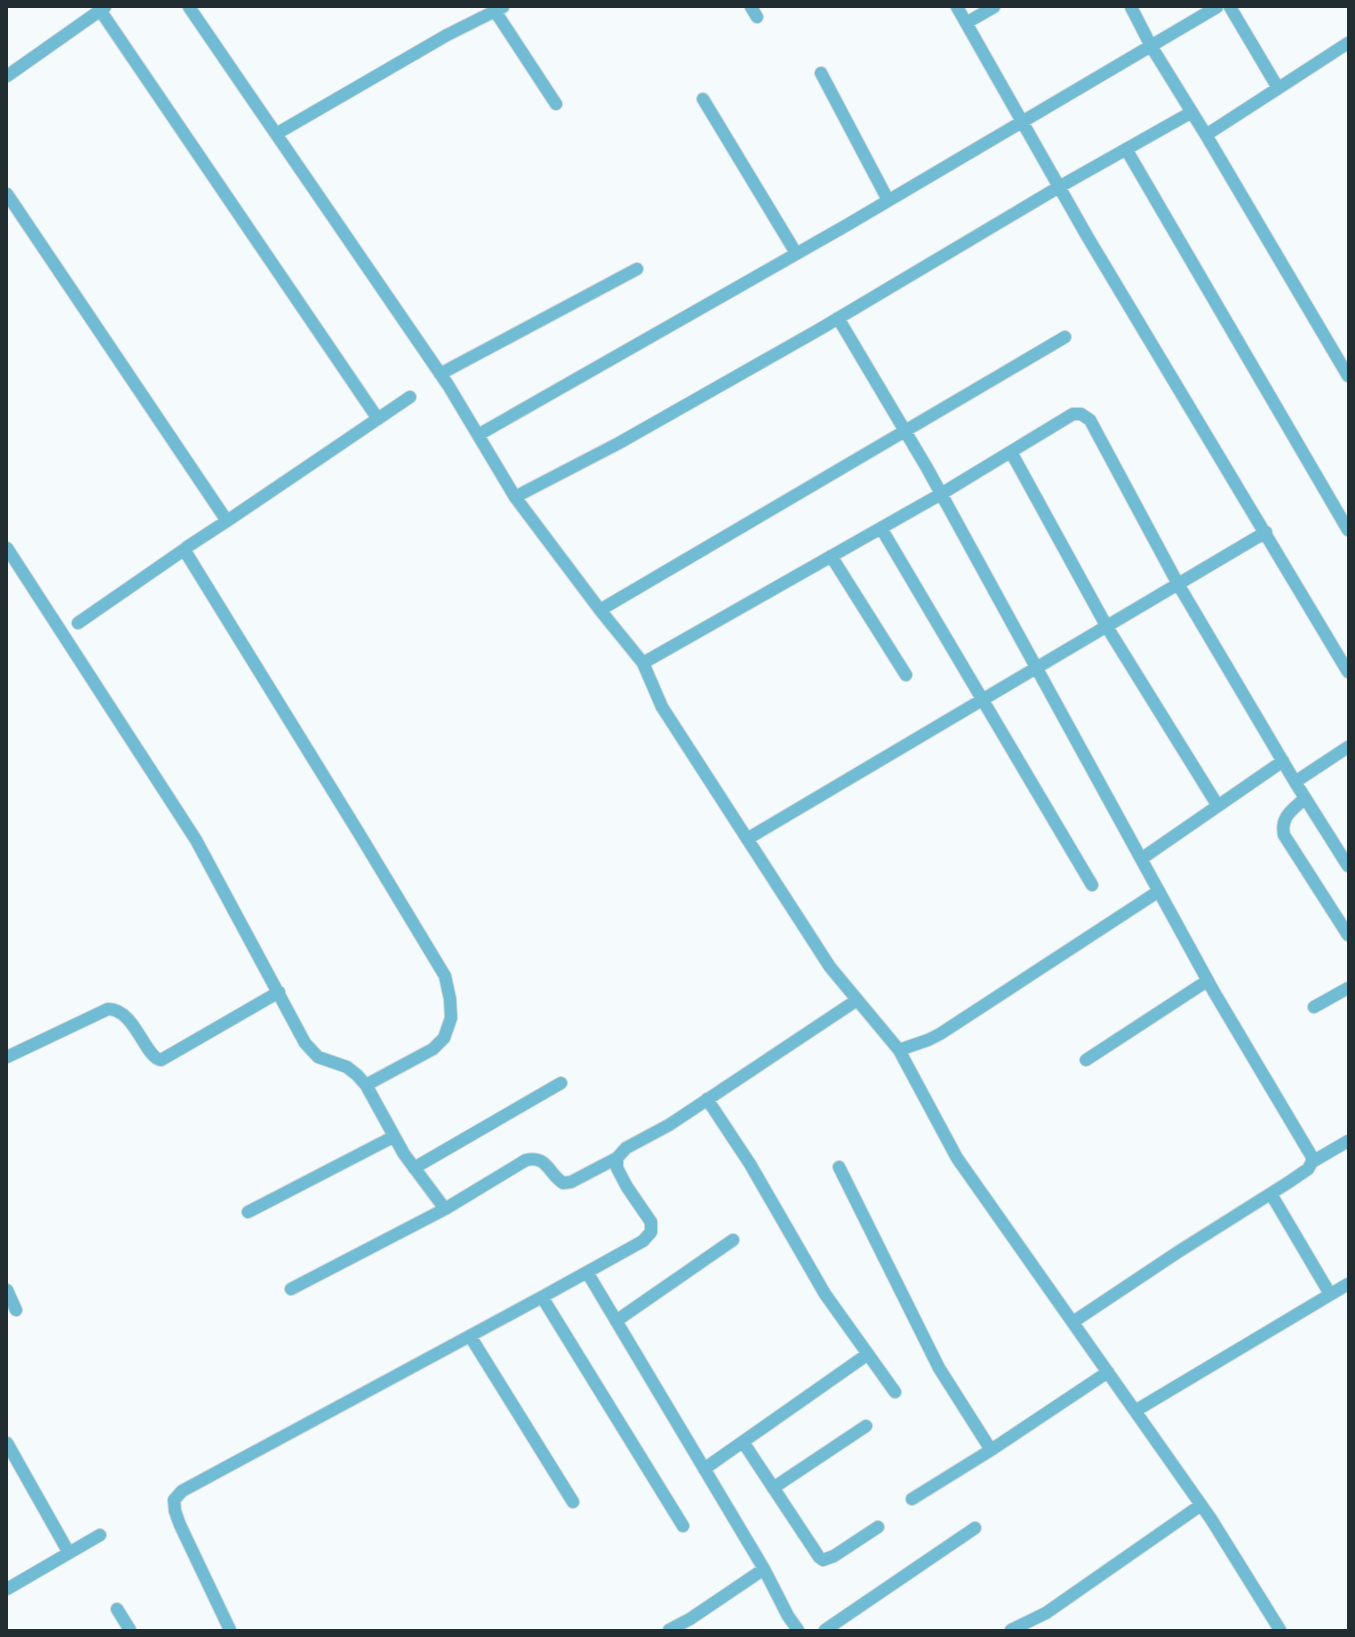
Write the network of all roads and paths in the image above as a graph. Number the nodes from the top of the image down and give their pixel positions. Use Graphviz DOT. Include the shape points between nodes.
graph roads {
  1 [pos="190,7"];
  2 [pos="957,7"];
  3 [pos="994,7"];
  4 [pos="1131,7"];
  5 [pos="1217,7"];
  6 [pos="1230,7"];
  7 [pos="102,9"];
  8 [pos="499,9"];
  9 [pos="966,23"];
  10 [pos="1348,43"];
  11 [pos="1151,46"];
  12 [pos="821,73"];
  13 [pos="7,76"];
  14 [pos="1278,88"];
  15 [pos="704,99"];
  16 [pos="556,104"];
  17 [pos="1192,112"];
  18 [pos="1022,122"];
  19 [pos="276,134"];
  20 [pos="1206,135"];
  21 [pos="1126,149"];
  22 [pos="1059,187"];
  23 [pos="7,194"];
  24 [pos="888,200"];
  25 [pos="796,253"];
  26 [pos="637,269"];
  27 [pos="838,318"];
  28 [pos="1065,337"];
  29 [pos="440,374"];
  30 [pos="1348,376"];
  31 [pos="410,397"];
  32 [pos="378,419"];
  33 [pos="905,432"];
  34 [pos="478,434"];
  35 [pos="1010,452"];
  36 [pos="940,494"];
  37 [pos="515,497"];
  38 [pos="227,521"];
  39 [pos="881,528"];
  40 [pos="1348,530"];
  41 [pos="1266,532"];
  42 [pos="7,548"];
  43 [pos="186,549"];
  44 [pos="831,556"];
  45 [pos="1178,584"];
  46 [pos="600,610"];
  47 [pos="78,623"];
  48 [pos="1107,627"];
  49 [pos="643,663"];
  50 [pos="1037,668"];
  51 [pos="1348,672"];
  52 [pos="906,676"];
  53 [pos="983,700"];
  54 [pos="1348,747"];
  55 [pos="1283,761"];
  56 [pos="1295,782"];
  57 [pos="1305,798"];
  58 [pos="1218,806"];
  59 [pos="747,839"];
  60 [pos="1141,859"];
  61 [pos="1348,866"];
  62 [pos="1092,885"];
  63 [pos="1159,891"];
  64 [pos="1348,936"];
  65 [pos="1207,981"];
  66 [pos="1348,988"];
  67 [pos="279,992"];
  68 [pos="857,1000"];
  69 [pos="1314,1007"];
  70 [pos="898,1050"];
  71 [pos="7,1057"];
  72 [pos="1086,1060"];
  73 [pos="561,1083"];
  74 [pos="366,1085"];
  75 [pos="708,1099"];
  76 [pos="393,1137"];
  77 [pos="1348,1141"];
  78 [pos="617,1158"];
  79 [pos="1312,1162"];
  80 [pos="839,1167"];
  81 [pos="414,1168"];
  82 [pos="1271,1194"];
  83 [pos="445,1209"];
  84 [pos="248,1212"];
  85 [pos="733,1240"];
  86 [pos="587,1272"];
  87 [pos="1348,1284"];
  88 [pos="291,1289"];
  89 [pos="7,1290"];
  90 [pos="1330,1294"];
  91 [pos="542,1297"];
  92 [pos="16,1310"];
  93 [pos="616,1321"];
  94 [pos="1073,1322"];
  95 [pos="470,1336"];
  96 [pos="868,1354"];
  97 [pos="1108,1372"];
  98 [pos="895,1392"];
  99 [pos="1135,1411"];
  100 [pos="866,1426"];
  101 [pos="742,1442"];
  102 [pos="7,1443"];
  103 [pos="991,1450"];
  104 [pos="704,1469"];
  105 [pos="773,1488"];
  106 [pos="912,1499"];
  107 [pos="573,1502"];
  108 [pos="1201,1505"];
  109 [pos="683,1526"];
  110 [pos="878,1527"];
  111 [pos="975,1528"];
  112 [pos="100,1535"];
  113 [pos="69,1553"];
  114 [pos="764,1569"];
  115 [pos="7,1589"];
  116 [pos="117,1608"];
  117 [pos="130,1630"];
  118 [pos="230,1630"];
  119 [pos="668,1630"];
  120 [pos="798,1630"];
  121 [pos="825,1630"];
  122 [pos="1011,1630"];
  123 [pos="1280,1630"];
  1 -- 19 [label="street"];
  2 -- 9 [label="street"];
  3 -- 9 [label="street"];
  4 -- 11 [label="street"];
  5 -- 11 [label="street"];
  6 -- 14 [label="street"];
  7 -- 13 [label="street"];
  7 -- 32 [label="street"];
  8 -- 16 [label="street"];
  8 -- 19 [label="street" via="447,35"];
  9 -- 18 [label="street"];
  10 -- 14 [label="street"];
  11 -- 17 [label="street"];
  11 -- 18 [label="street"];
  12 -- 24 [label="street"];
  14 -- 20 [label="street"];
  15 -- 25 [label="street"];
  17 -- 20 [label="street"];
  17 -- 21 [label="street"];
  18 -- 22 [label="street"];
  18 -- 24 [label="street"];
  19 -- 29 [label="street"];
  20 -- 30 [label="street"];
  21 -- 22 [label="street"];
  21 -- 40 [label="street"];
  22 -- 27 [label="street"];
  22 -- 41 [label="street"];
  23 -- 38 [label="street"];
  24 -- 25 [label="street"];
  25 -- 34 [label="street"];
  26 -- 29 [label="street"];
  27 -- 33 [label="street"];
  27 -- 37 [label="street" via="619,443"];
  28 -- 33 [label="street"];
  29 -- 34 [label="street"];
  31 -- 32 [label="street"];
  32 -- 38 [label="street"];
  33 -- 36 [label="street"];
  33 -- 46 [label="street"];
  34 -- 37 [label="street"];
  35 -- 36 [label="street"];
  35 -- 45 [label="street" via="1074,414 1081,414 1090,420"];
  35 -- 48 [label="street"];
  36 -- 39 [label="street"];
  36 -- 50 [label="street"];
  37 -- 46 [label="street"];
  38 -- 43 [label="street"];
  39 -- 44 [label="street"];
  39 -- 53 [label="street"];
  41 -- 45 [label="street"];
  41 -- 51 [label="street"];
  42 -- 67 [label="street" via="196,840"];
  43 -- 47 [label="street"];
  43 -- 74 [label="street" via="186,553 445,976 452,1018 444,1038 433,1048"];
  44 -- 49 [label="street"];
  44 -- 52 [label="street"];
  45 -- 48 [label="street"];
  45 -- 55 [label="street"];
  46 -- 49 [label="street"];
  48 -- 50 [label="street"];
  48 -- 58 [label="street"];
  49 -- 59 [label="street" via="662,707"];
  50 -- 53 [label="street"];
  50 -- 60 [label="street"];
  53 -- 59 [label="street"];
  53 -- 62 [label="street"];
  54 -- 56 [label="street"];
  55 -- 56 [label="street"];
  55 -- 58 [label="street"];
  56 -- 57 [label="street"];
  57 -- 61 [label="street"];
  57 -- 64 [label="street" via="1283,822 1284,835"];
  58 -- 60 [label="street"];
  59 -- 68 [label="street" via="830,967"];
  60 -- 63 [label="street"];
  63 -- 65 [label="street"];
  63 -- 70 [label="street" via="940,1034"];
  65 -- 72 [label="street"];
  65 -- 79 [label="street" via="1309,1150"];
  66 -- 69 [label="street"];
  67 -- 71 [label="street" via="161,1060 153,1055 122,1014 108,1008"];
  67 -- 74 [label="street" via="305,1043 318,1057 347,1068"];
  68 -- 70 [label="street"];
  68 -- 75 [label="street"];
  70 -- 94 [label="street" via="958,1158"];
  73 -- 81 [label="street"];
  74 -- 76 [label="street"];
  75 -- 78 [label="street" via="669,1125 626,1148"];
  75 -- 96 [label="street" via="750,1164 825,1294"];
  76 -- 81 [label="street"];
  76 -- 84 [label="street"];
  77 -- 79 [label="street"];
  78 -- 83 [label="street" via="572,1182 563,1183 543,1161 534,1158 526,1160"];
  78 -- 86 [label="street" via="617,1168 651,1222 651,1232 643,1241"];
  79 -- 82 [label="street" via="1308,1169"];
  80 -- 103 [label="street" via="939,1368"];
  81 -- 83 [label="street"];
  82 -- 90 [label="street"];
  82 -- 94 [label="street"];
  83 -- 88 [label="street"];
  85 -- 93 [label="street"];
  86 -- 91 [label="street"];
  86 -- 93 [label="street"];
  87 -- 90 [label="street"];
  89 -- 92 [label="street"];
  90 -- 99 [label="street"];
  91 -- 95 [label="street"];
  91 -- 109 [label="street"];
  93 -- 104 [label="street"];
  94 -- 97 [label="street"];
  95 -- 107 [label="street"];
  95 -- 118 [label="street" via="182,1491 174,1500 180,1526"];
  96 -- 98 [label="street"];
  96 -- 101 [label="street"];
  97 -- 99 [label="street"];
  97 -- 103 [label="street"];
  99 -- 108 [label="street"];
  100 -- 105 [label="street"];
  101 -- 104 [label="street"];
  101 -- 105 [label="street"];
  102 -- 113 [label="street"];
  103 -- 106 [label="street"];
  104 -- 114 [label="street"];
  105 -- 110 [label="street" via="823,1560 834,1556"];
  108 -- 122 [label="street" via="1046,1613"];
  108 -- 123 [label="street"];
  111 -- 121 [label="street"];
  112 -- 113 [label="street"];
  113 -- 115 [label="street"];
  114 -- 119 [label="street" via="690,1619"];
  114 -- 120 [label="street"];
  116 -- 117 [label="street"];
}
